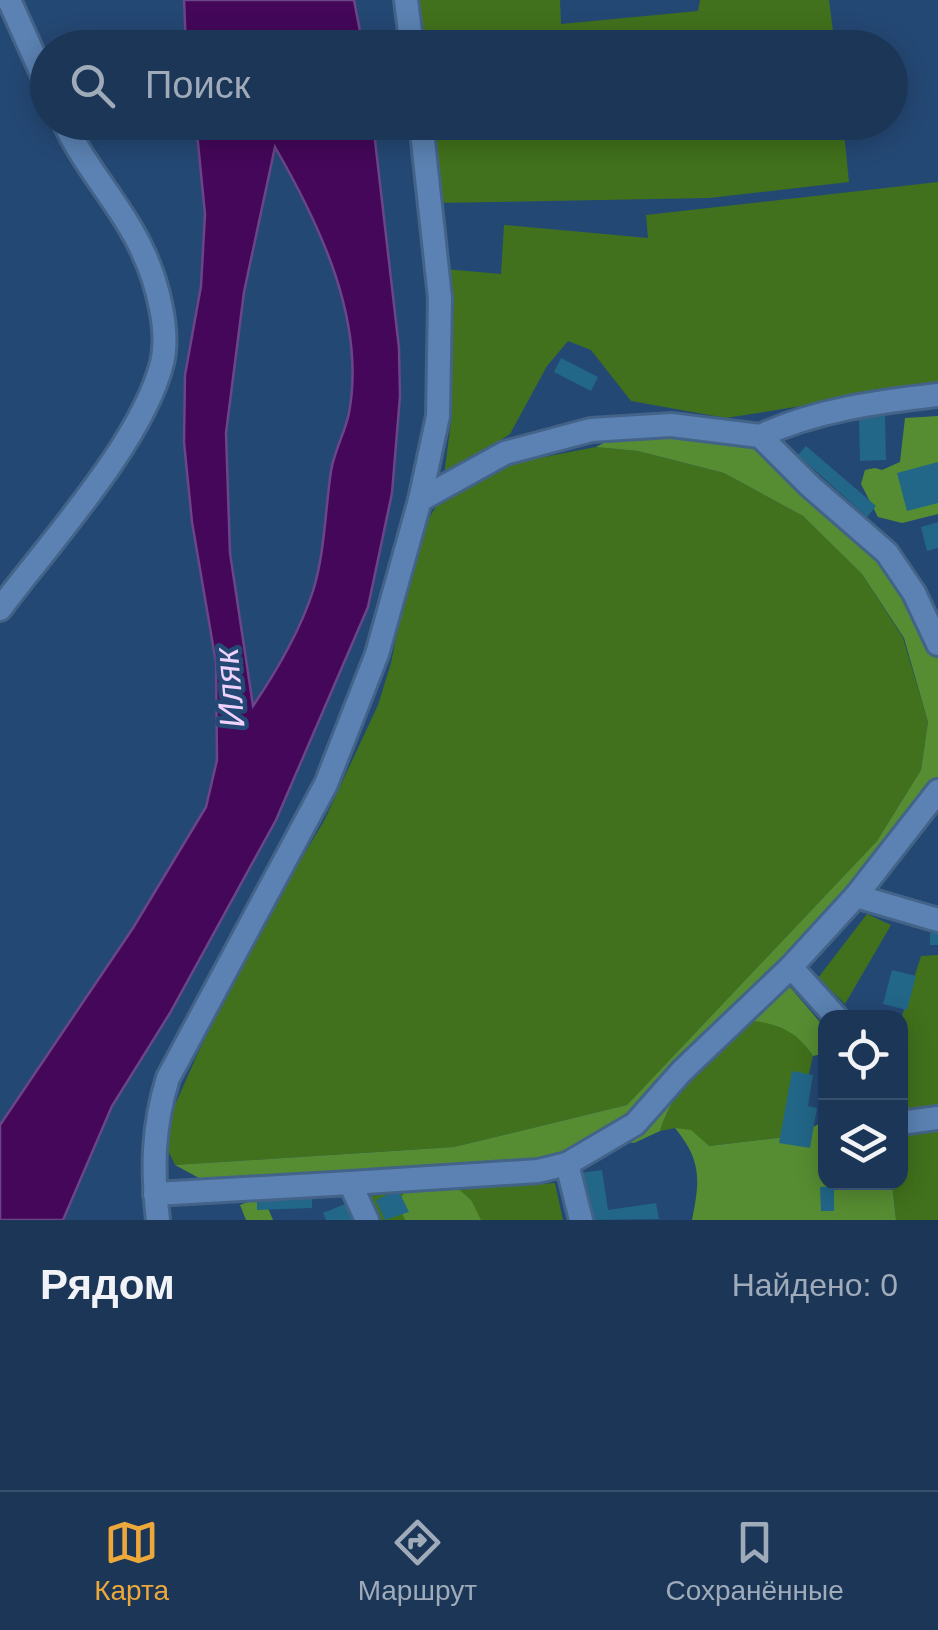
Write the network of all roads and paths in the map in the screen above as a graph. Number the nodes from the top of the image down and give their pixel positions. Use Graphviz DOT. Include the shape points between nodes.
graph roads {
  1 [pos="9,0"];
  2 [pos="406,0"];
  3 [pos="410,30"];
  4 [pos="30,47"];
  5 [pos="75,140"];
  6 [pos="423,140"];
  7 [pos="938,394"];
  8 [pos="760,436"];
  9 [pos="420,500"];
  10 [pos="0,609"];
  11 [pos="938,644"];
  12 [pos="938,791"];
  13 [pos="856,896"];
  14 [pos="938,920"];
  15 [pos="792,967"];
  16 [pos="830,1010"];
  17 [pos="938,1118"];
  18 [pos="908,1122"];
  19 [pos="567,1164"];
  20 [pos="350,1183"];
  21 [pos="155,1194"];
  22 [pos="158,1220"];
  23 [pos="367,1220"];
  24 [pos="581,1220"];
  1 -- 4 [label="lane"];
  2 -- 3 [label="lane"];
  5 -- 10 [label="lane" via="143,252 162,312 163,360 144,412 111,463"];
  6 -- 9 [label="lane" via="440,298 438,416"];
  7 -- 8 [label="lane" via="809,416"];
  8 -- 9 [label="lane" via="671,425 591,430 505,453"];
  8 -- 11 [label="lane" via="887,554"];
  9 -- 21 [label="lane" via="377,654 326,784 168,1078 152,1151"];
  12 -- 13 [label="lane"];
  13 -- 14 [label="lane"];
  13 -- 15 [label="lane"];
  15 -- 16 [label="lane"];
  15 -- 19 [label="lane" via="635,1124"];
  17 -- 18 [label="lane"];
  19 -- 20 [label="lane" via="538,1172"];
  19 -- 24 [label="lane"];
  20 -- 21 [label="lane"];
  20 -- 23 [label="lane"];
  21 -- 22 [label="lane"];
}
